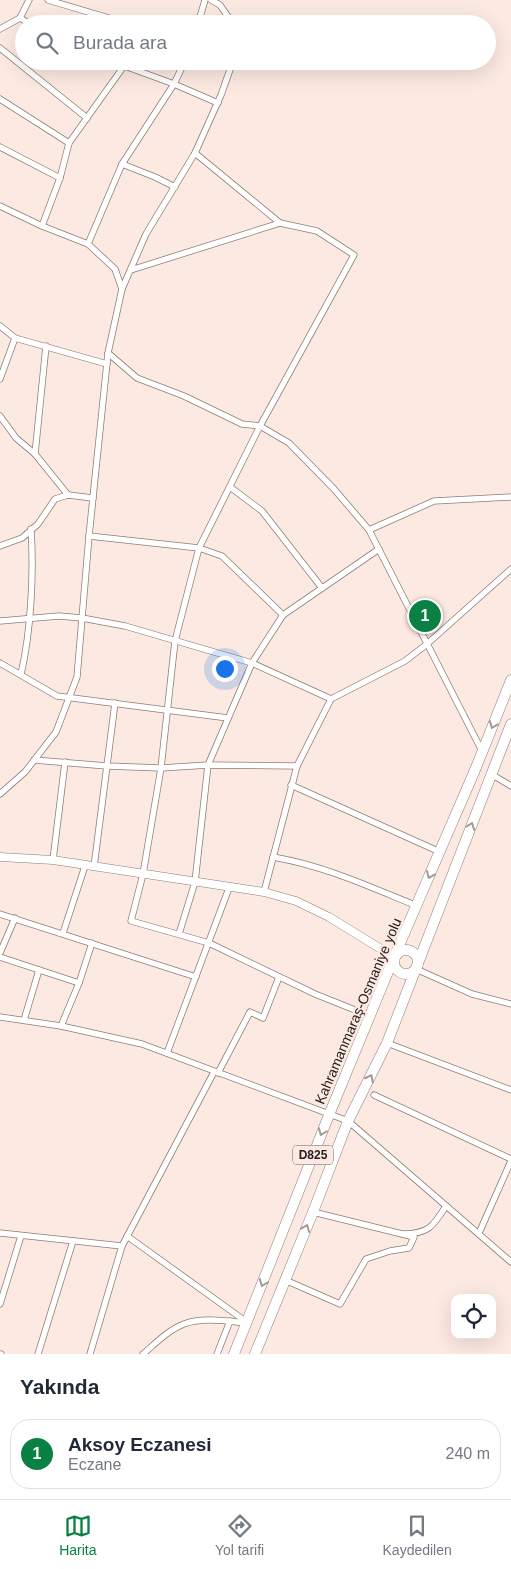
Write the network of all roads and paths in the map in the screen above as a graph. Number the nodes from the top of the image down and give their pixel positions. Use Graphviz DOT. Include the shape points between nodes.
graph roads {
  1 [pos="29,0"];
  2 [pos="48,0"];
  3 [pos="205,0"];
  4 [pos="211,0"];
  5 [pos="22,15"];
  6 [pos="99,15"];
  7 [pos="201,15"];
  8 [pos="226,15"];
  9 [pos="15,21"];
  10 [pos="0,29"];
  11 [pos="0,48"];
  12 [pos="15,60"];
  13 [pos="27,70"];
  14 [pos="121,70"];
  15 [pos="135,70"];
  16 [pos="181,70"];
  17 [pos="231,70"];
  18 [pos="174,84"];
  19 [pos="0,99"];
  20 [pos="218,103"];
  21 [pos="87,118"];
  22 [pos="70,143"];
  23 [pos="0,146"];
  24 [pos="195,153"];
  25 [pos="122,164"];
  26 [pos="60,178"];
  27 [pos="175,187"];
  28 [pos="0,206"];
  29 [pos="280,223"];
  30 [pos="42,226"];
  31 [pos="88,244"];
  32 [pos="131,270"];
  33 [pos="122,289"];
  34 [pos="0,326"];
  35 [pos="15,338"];
  36 [pos="46,346"];
  37 [pos="108,353"];
  38 [pos="107,364"];
  39 [pos="0,379"];
  40 [pos="0,416"];
  41 [pos="260,426"];
  42 [pos="35,454"];
  43 [pos="230,487"];
  44 [pos="68,494"];
  45 [pos="511,497"];
  46 [pos="93,498"];
  47 [pos="32,530"];
  48 [pos="369,530"];
  49 [pos="89,536"];
  50 [pos="0,546"];
  51 [pos="199,548"];
  52 [pos="379,549"];
  53 [pos="511,569"];
  54 [pos="322,588"];
  55 [pos="283,615"];
  56 [pos="29,618"];
  57 [pos="82,618"];
  58 [pos="0,621"];
  59 [pos="176,641"];
  60 [pos="427,644"];
  61 [pos="0,663"];
  62 [pos="252,663"];
  63 [pos="21,674"];
  64 [pos="511,680"];
  65 [pos="68,698"];
  66 [pos="331,699"];
  67 [pos="115,703"];
  68 [pos="168,710"];
  69 [pos="228,718"];
  70 [pos="511,724"];
  71 [pos="482,751"];
  72 [pos="34,760"];
  73 [pos="64,762"];
  74 [pos="208,764"];
  75 [pos="106,766"];
  76 [pos="296,766"];
  77 [pos="161,768"];
  78 [pos="491,774"];
  79 [pos="291,785"];
  80 [pos="511,786"];
  81 [pos="0,794"];
  82 [pos="440,852"];
  83 [pos="0,857"];
  84 [pos="273,857"];
  85 [pos="53,860"];
  86 [pos="89,866"];
  87 [pos="144,874"];
  88 [pos="195,882"];
  89 [pos="228,888"];
  90 [pos="264,892"];
  91 [pos="417,906"];
  92 [pos="0,914"];
  93 [pos="15,918"];
  94 [pos="63,933"];
  95 [pos="179,934"];
  96 [pos="209,943"];
  97 [pos="92,944"];
  98 [pos="0,955"];
  99 [pos="395,956"];
  100 [pos="417,967"];
  101 [pos="39,970"];
  102 [pos="196,977"];
  103 [pos="279,978"];
  104 [pos="79,983"];
  105 [pos="511,1004"];
  106 [pos="370,1016"];
  107 [pos="0,1017"];
  108 [pos="24,1020"];
  109 [pos="61,1026"];
  110 [pos="387,1044"];
  111 [pos="167,1054"];
  112 [pos="216,1072"];
  113 [pos="511,1090"];
  114 [pos="374,1095"];
  115 [pos="329,1115"];
  116 [pos="348,1121"];
  117 [pos="511,1160"];
  118 [pos="446,1206"];
  119 [pos="313,1212"];
  120 [pos="0,1233"];
  121 [pos="479,1233"];
  122 [pos="402,1234"];
  123 [pos="21,1236"];
  124 [pos="127,1236"];
  125 [pos="73,1241"];
  126 [pos="122,1246"];
  127 [pos="511,1262"];
  128 [pos="285,1280"];
  129 [pos="0,1304"];
  130 [pos="230,1321"];
  131 [pos="248,1323"];
  132 [pos="38,1354"];
  133 [pos="90,1354"];
  134 [pos="143,1354"];
  135 [pos="217,1354"];
  136 [pos="234,1354"];
  137 [pos="255,1354"];
  1 -- 5 [label="street"];
  2 -- 6 [label="street"];
  3 -- 7 [label="street"];
  4 -- 8 [label="street"];
  9 -- 10 [label="street"];
  11 -- 12 [label="street"];
  13 -- 21 [label="street"];
  14 -- 21 [label="street"];
  15 -- 18 [label="street"];
  16 -- 18 [label="street"];
  17 -- 20 [label="street"];
  18 -- 20 [label="street"];
  18 -- 25 [label="street"];
  19 -- 22 [label="street"];
  20 -- 24 [label="street"];
  21 -- 22 [label="street"];
  22 -- 26 [label="street"];
  23 -- 26 [label="street"];
  24 -- 27 [label="street"];
  24 -- 29 [label="street"];
  25 -- 27 [label="street"];
  25 -- 31 [label="street"];
  26 -- 30 [label="street"];
  27 -- 32 [label="street" via="146,234"];
  28 -- 30 [label="street"];
  29 -- 32 [label="street"];
  29 -- 41 [label="street" via="317,231 354,255"];
  30 -- 31 [label="street"];
  31 -- 33 [label="street" via="116,270"];
  32 -- 33 [label="street"];
  33 -- 37 [label="street"];
  34 -- 35 [label="street"];
  35 -- 36 [label="street"];
  35 -- 39 [label="street"];
  36 -- 38 [label="street"];
  36 -- 42 [label="street"];
  37 -- 38 [label="street"];
  37 -- 41 [label="street" via="137,378 242,424"];
  38 -- 46 [label="street"];
  40 -- 42 [label="street" via="16,438"];
  41 -- 43 [label="street"];
  41 -- 48 [label="street" via="289,443"];
  42 -- 44 [label="street"];
  43 -- 51 [label="street"];
  43 -- 54 [label="street" via="262,511"];
  44 -- 46 [label="street"];
  44 -- 47 [label="street" via="55,499"];
  45 -- 48 [label="street" via="434,501"];
  46 -- 49 [label="street"];
  47 -- 50 [label="street" via="22,538"];
  47 -- 56 [label="street"];
  48 -- 52 [label="street"];
  49 -- 51 [label="street"];
  49 -- 57 [label="street"];
  51 -- 55 [label="street" via="222,556"];
  51 -- 59 [label="street"];
  52 -- 54 [label="street"];
  52 -- 60 [label="street"];
  53 -- 60 [label="street"];
  54 -- 55 [label="street"];
  55 -- 62 [label="street"];
  56 -- 57 [label="street"];
  56 -- 58 [label="street"];
  56 -- 63 [label="street"];
  57 -- 59 [label="street"];
  57 -- 65 [label="street" via="76,677"];
  59 -- 62 [label="street"];
  59 -- 68 [label="street"];
  60 -- 66 [label="street" via="405,661"];
  60 -- 71 [label="street"];
  61 -- 63 [label="street"];
  62 -- 66 [label="street"];
  62 -- 69 [label="street"];
  63 -- 65 [label="street" via="57,696"];
  64 -- 71 [label="highway, Kahramanmaraş-Osmaniye yolu / D825, one-way"];
  65 -- 67 [label="street"];
  65 -- 72 [label="street" via="56,732"];
  66 -- 76 [label="street"];
  67 -- 68 [label="street"];
  67 -- 75 [label="street"];
  68 -- 69 [label="street"];
  68 -- 77 [label="street"];
  69 -- 74 [label="street"];
  70 -- 78 [label="highway, D825"];
  71 -- 82 [label="highway, Kahramanmaraş-Osmaniye yolu / D825"];
  72 -- 73 [label="street"];
  72 -- 81 [label="street"];
  73 -- 75 [label="street"];
  73 -- 85 [label="street"];
  74 -- 76 [label="street"];
  74 -- 77 [label="street"];
  74 -- 88 [label="street"];
  75 -- 77 [label="street"];
  75 -- 86 [label="street"];
  76 -- 79 [label="street"];
  77 -- 87 [label="street"];
  78 -- 80 [label="street"];
  100 -- 78 [label="highway, D825, one-way"];
  79 -- 82 [label="street"];
  79 -- 84 [label="street"];
  82 -- 91 [label="highway, Kahramanmaraş-Osmaniye yolu / D825, one-way"];
  83 -- 85 [label="street"];
  84 -- 90 [label="street"];
  84 -- 91 [label="street" via="333,871"];
  85 -- 86 [label="street"];
  86 -- 87 [label="street"];
  86 -- 94 [label="street"];
  87 -- 88 [label="street"];
  87 -- 95 [label="street" via="131,921"];
  88 -- 89 [label="street"];
  88 -- 95 [label="street"];
  89 -- 90 [label="street"];
  89 -- 96 [label="street"];
  90 -- 99 [label="street" via="296,901 329,917"];
  91 -- 99 [label="highway, Kahramanmaraş-Osmaniye yolu / D825"];
  92 -- 93 [label="street"];
  93 -- 94 [label="street"];
  93 -- 98 [label="street"];
  94 -- 97 [label="street"];
  95 -- 96 [label="street"];
  96 -- 102 [label="street"];
  96 -- 103 [label="street"];
  97 -- 102 [label="street"];
  97 -- 104 [label="street"];
  98 -- 101 [label="street"];
  99 -- 100 [label="highway" via="404,950 412,951 417,957"];
  99 -- 100 [label="highway" via="394,965 402,973 413,972"];
  99 -- 106 [label="highway, Kahramanmaraş-Osmaniye yolu / D825"];
  100 -- 105 [label="street" via="472,994"];
  100 -- 110 [label="highway, D825"];
  101 -- 104 [label="street"];
  101 -- 108 [label="street"];
  102 -- 111 [label="street"];
  103 -- 106 [label="street"];
  103 -- 112 [label="street" via="263,1018 250,1012"];
  104 -- 109 [label="street"];
  106 -- 115 [label="highway, Kahramanmaraş-Osmaniye yolu / D825"];
  107 -- 108 [label="street"];
  108 -- 109 [label="street"];
  109 -- 111 [label="street" via="142,1044"];
  110 -- 113 [label="street"];
  116 -- 110 [label="highway, D825, one-way"];
  111 -- 112 [label="street"];
  112 -- 115 [label="street"];
  112 -- 124 [label="street"];
  114 -- 117 [label="street"];
  115 -- 116 [label="street"];
  115 -- 131 [label="highway, Kahramanmaraş-Osmaniye yolu / D825, one-way"];
  116 -- 118 [label="street"];
  116 -- 119 [label="highway, D825"];
  117 -- 121 [label="street"];
  118 -- 121 [label="street"];
  118 -- 122 [label="street" via="426,1231"];
  119 -- 122 [label="street"];
  128 -- 119 [label="highway, D825, one-way"];
  120 -- 123 [label="street"];
  121 -- 127 [label="street"];
  122 -- 128 [label="street" via="414,1237 408,1248 366,1259 340,1304"];
  123 -- 125 [label="street"];
  123 -- 129 [label="street"];
  124 -- 126 [label="street"];
  124 -- 131 [label="street"];
  125 -- 126 [label="street"];
  125 -- 132 [label="street"];
  126 -- 133 [label="street"];
  128 -- 137 [label="highway, D825"];
  130 -- 131 [label="street"];
  130 -- 134 [label="street" via="185,1323"];
  130 -- 135 [label="street"];
  131 -- 136 [label="highway, Kahramanmaraş-Osmaniye yolu / D825"];
}
